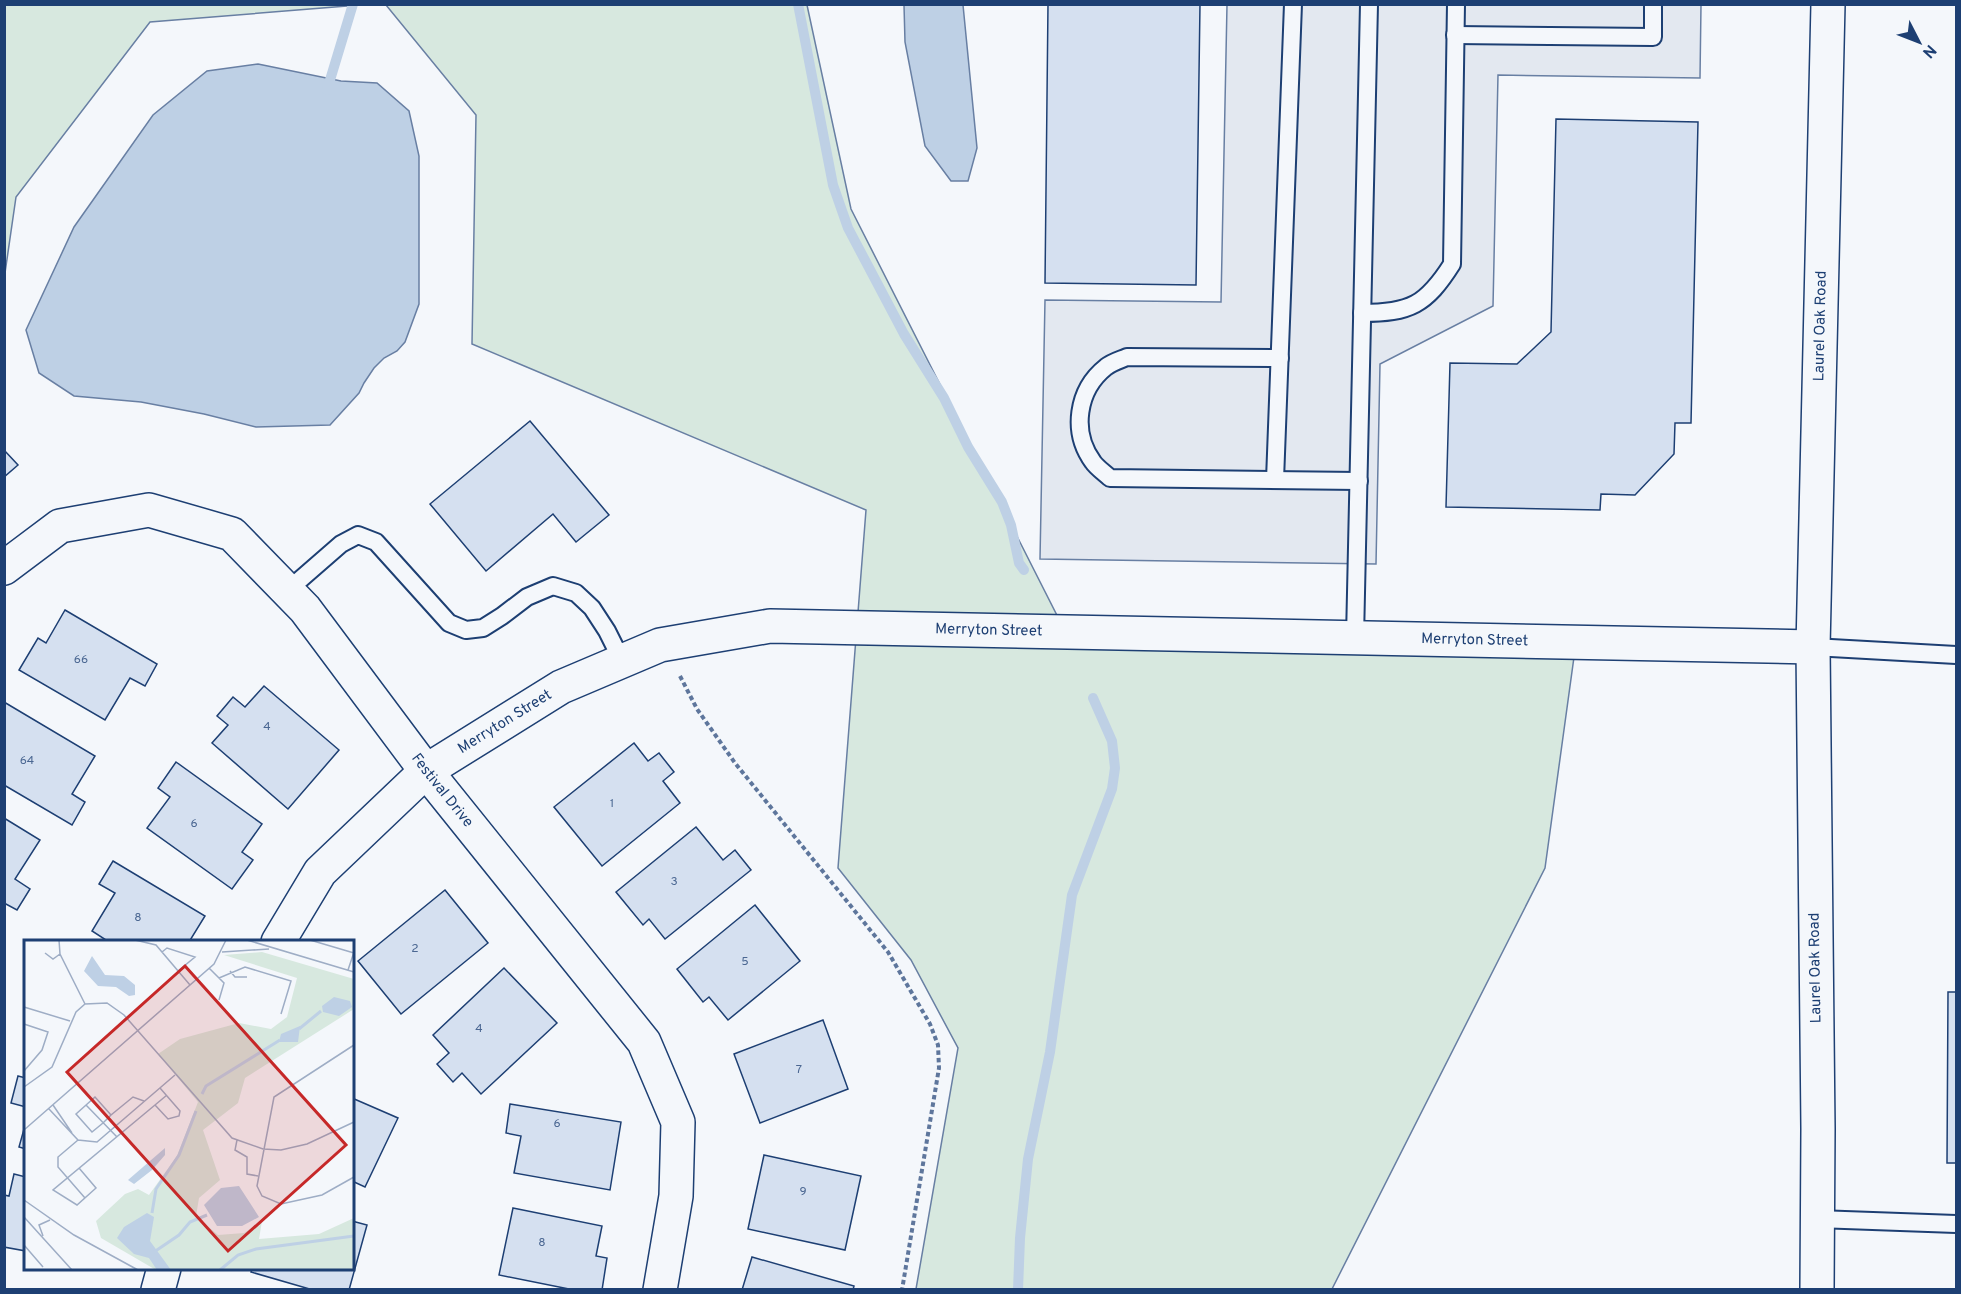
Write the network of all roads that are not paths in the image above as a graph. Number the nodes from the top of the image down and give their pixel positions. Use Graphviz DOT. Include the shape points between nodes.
graph roads {
  1 [pos="1293,4"];
  2 [pos="1369,4"];
  3 [pos="1456,4"];
  4 [pos="1653,4"];
  5 [pos="1828,4"];
  6 [pos="1455,34"];
  7 [pos="1362,313"];
  8 [pos="1280,358"];
  9 [pos="1275,480"];
  10 [pos="1359,481"];
  11 [pos="4,568"];
  12 [pos="287,591"];
  13 [pos="1355,638"];
  14 [pos="1813,647"];
  15 [pos="1956,656"];
  16 [pos="622,661"];
  17 [pos="426,771"];
  18 [pos="279,940"];
  19 [pos="1817,1219"];
  20 [pos="1956,1224"];
  21 [pos="164,1270"];
  22 [pos="158,1290"];
  23 [pos="660,1290"];
  24 [pos="1817,1290"];
  1 -- 8 [label="lane"];
  2 -- 7 [label="lane"];
  3 -- 6 [label="lane"];
  4 -- 6 [label="lane" via="1653,37"];
  5 -- 14 [label="street, Laurel Oak Road"];
  6 -- 7 [label="lane" via="1452,264 1437,288 1416,304 1390,313"];
  7 -- 10 [label="lane"];
  8 -- 9 [label="lane"];
  8 -- 9 [label="lane" via="1127,357 1107,366 1092,382 1082,401 1079,423 1083,445 1094,464 1110,478"];
  9 -- 10 [label="lane"];
  10 -- 13 [label="lane"];
  11 -- 12 [label="street, Festival Drive" via="60,526 149,510 232,534"];
  12 -- 16 [label="lane" via="341,544 358,535 376,542 449,623 466,630 483,628 527,597 553,586 576,593 592,608"];
  12 -- 17 [label="street, Festival Drive" via="305,609"];
  13 -- 14 [label="street, Merryton Street"];
  13 -- 16 [label="street, Merryton Street" via="770,626 660,645"];
  14 -- 15 [label="lane"];
  14 -- 19 [label="street, Laurel Oak Road"];
  16 -- 17 [label="street, Merryton Street" via="561,687"];
  17 -- 18 [label="street, Merryton Street" via="320,872"];
  17 -- 23 [label="street, Festival Drive" via="644,1042 678,1122 676,1196"];
  19 -- 20 [label="lane"];
  19 -- 24 [label="street, Laurel Oak Road"];
  21 -- 22 [label="street"];
}
